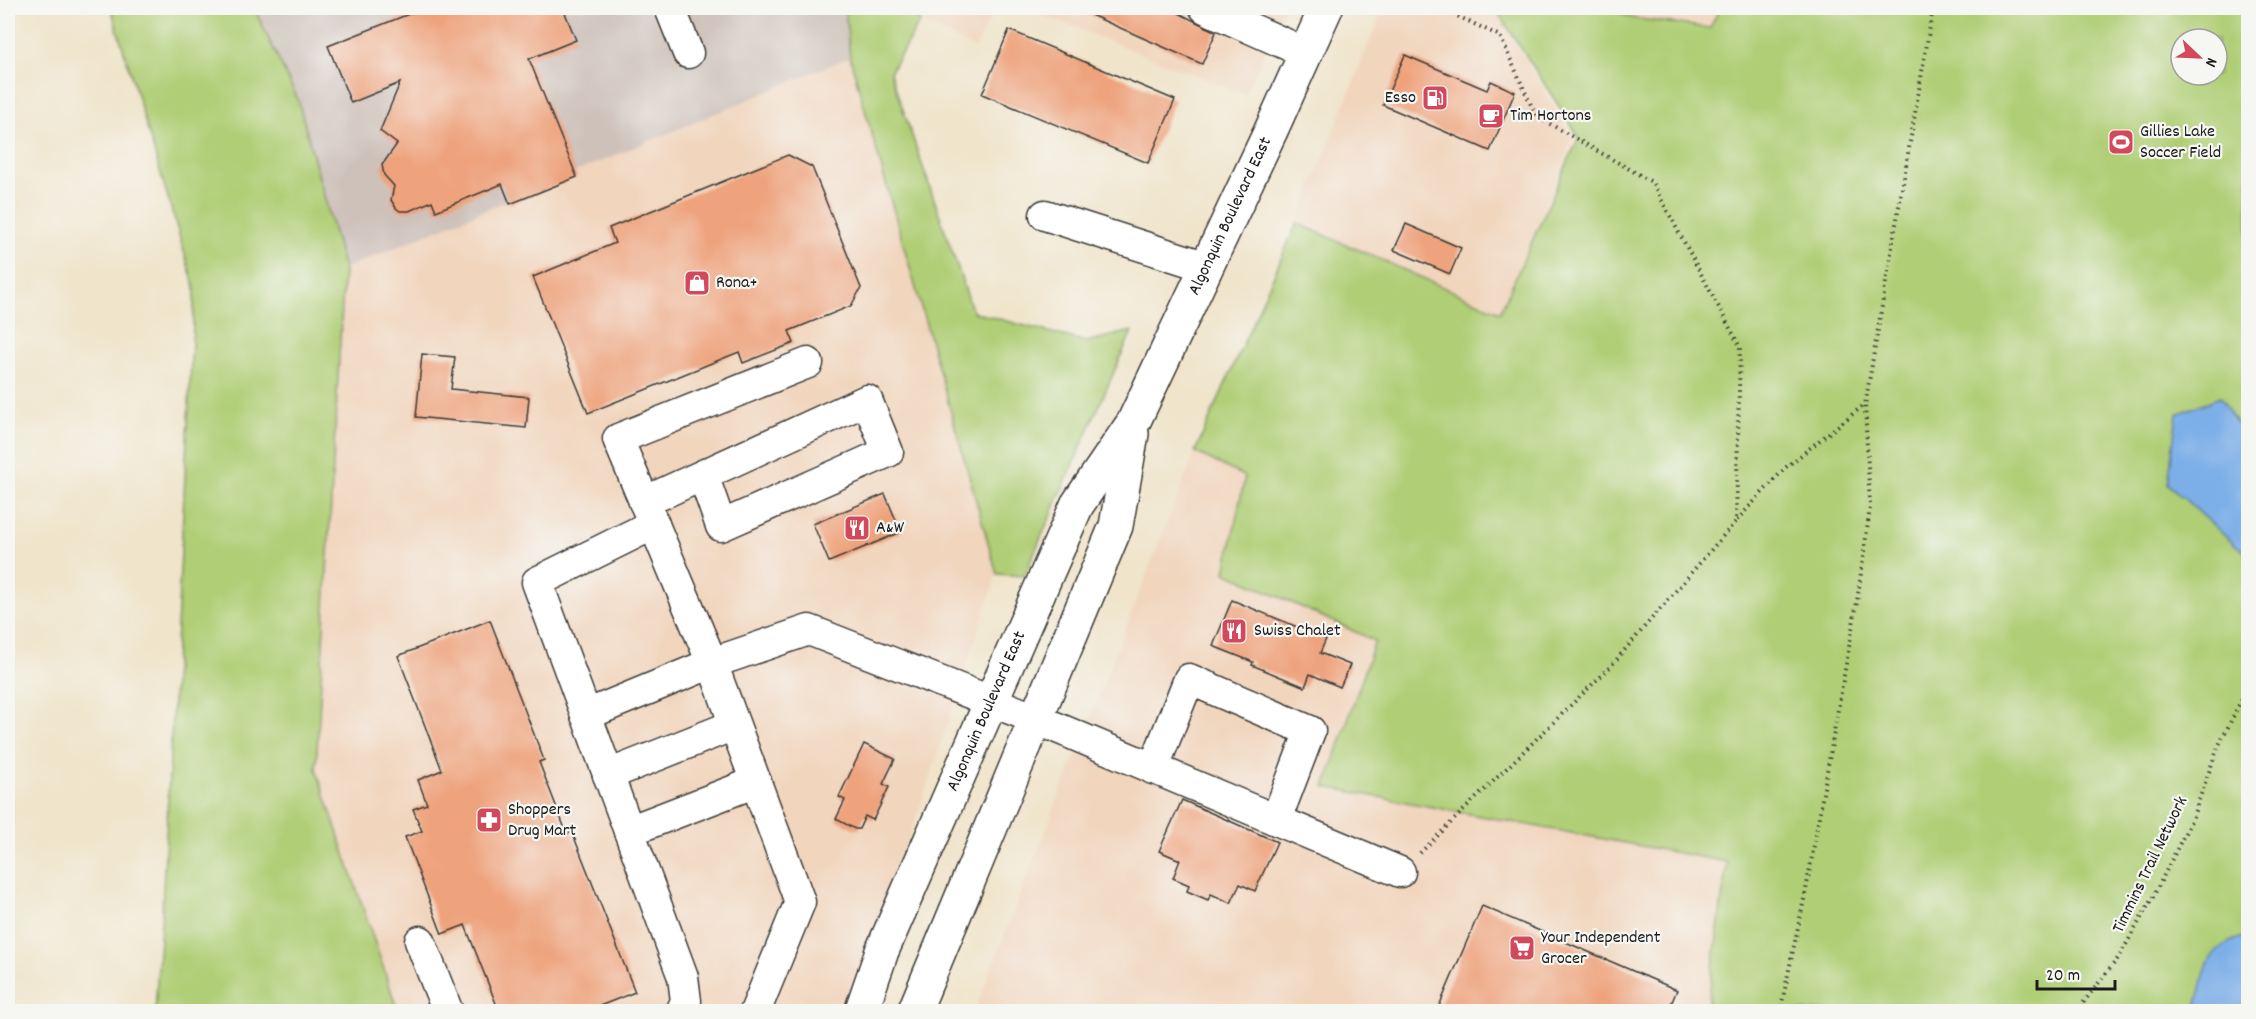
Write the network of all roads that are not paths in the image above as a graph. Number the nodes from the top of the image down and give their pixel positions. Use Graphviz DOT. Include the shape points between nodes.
graph roads {
  1 [pos="670,8"];
  2 [pos="1205,8"];
  3 [pos="1326,8"];
  4 [pos="688,52"];
  5 [pos="1306,53"];
  6 [pos="1046,215"];
  7 [pos="1207,267"];
  8 [pos="808,363"];
  9 [pos="1133,423"];
  10 [pos="703,475"];
  11 [pos="649,513"];
  12 [pos="712,663"];
  13 [pos="991,702"];
  14 [pos="586,715"];
  15 [pos="1036,719"];
  16 [pos="734,725"];
  17 [pos="1154,769"];
  18 [pos="608,775"];
  19 [pos="756,782"];
  20 [pos="1275,820"];
  21 [pos="629,831"];
  22 [pos="1400,872"];
  23 [pos="420,941"];
  24 [pos="448,1011"];
  25 [pos="681,1011"];
  26 [pos="755,1011"];
  27 [pos="861,1011"];
  28 [pos="914,1011"];
  1 -- 4 [label="lane"];
  2 -- 5 [label="lane"];
  3 -- 5 [label="main road, Algonquin Boulevard East"];
  5 -- 7 [label="main road, Algonquin Boulevard East"];
  6 -- 7 [label="lane"];
  7 -- 9 [label="main road, Algonquin Boulevard East"];
  8 -- 11 [label="lane" via="618,439"];
  9 -- 13 [label="main road, Algonquin Boulevard East" via="1077,504"];
  9 -- 15 [label="main road, Algonquin Boulevard East" via="1116,526"];
  10 -- 10 [label="lane" via="867,400 888,452 721,526"];
  10 -- 11 [label="lane"];
  11 -- 12 [label="lane"];
  11 -- 14 [label="lane" via="537,582"];
  12 -- 13 [label="lane" via="809,630"];
  12 -- 14 [label="lane"];
  12 -- 16 [label="lane"];
  13 -- 15 [label="lane"];
  13 -- 27 [label="main road, Algonquin Boulevard East" via="882,951"];
  14 -- 18 [label="lane"];
  15 -- 17 [label="lane"];
  15 -- 28 [label="main road, Algonquin Boulevard East"];
  16 -- 18 [label="lane"];
  16 -- 19 [label="lane"];
  17 -- 20 [label="lane"];
  17 -- 20 [label="lane" via="1189,679 1310,731"];
  18 -- 21 [label="lane"];
  19 -- 21 [label="lane"];
  19 -- 26 [label="lane" via="800,902"];
  20 -- 22 [label="lane"];
  21 -- 25 [label="lane" via="683,977 686,1001"];
  23 -- 24 [label="lane"];
}
